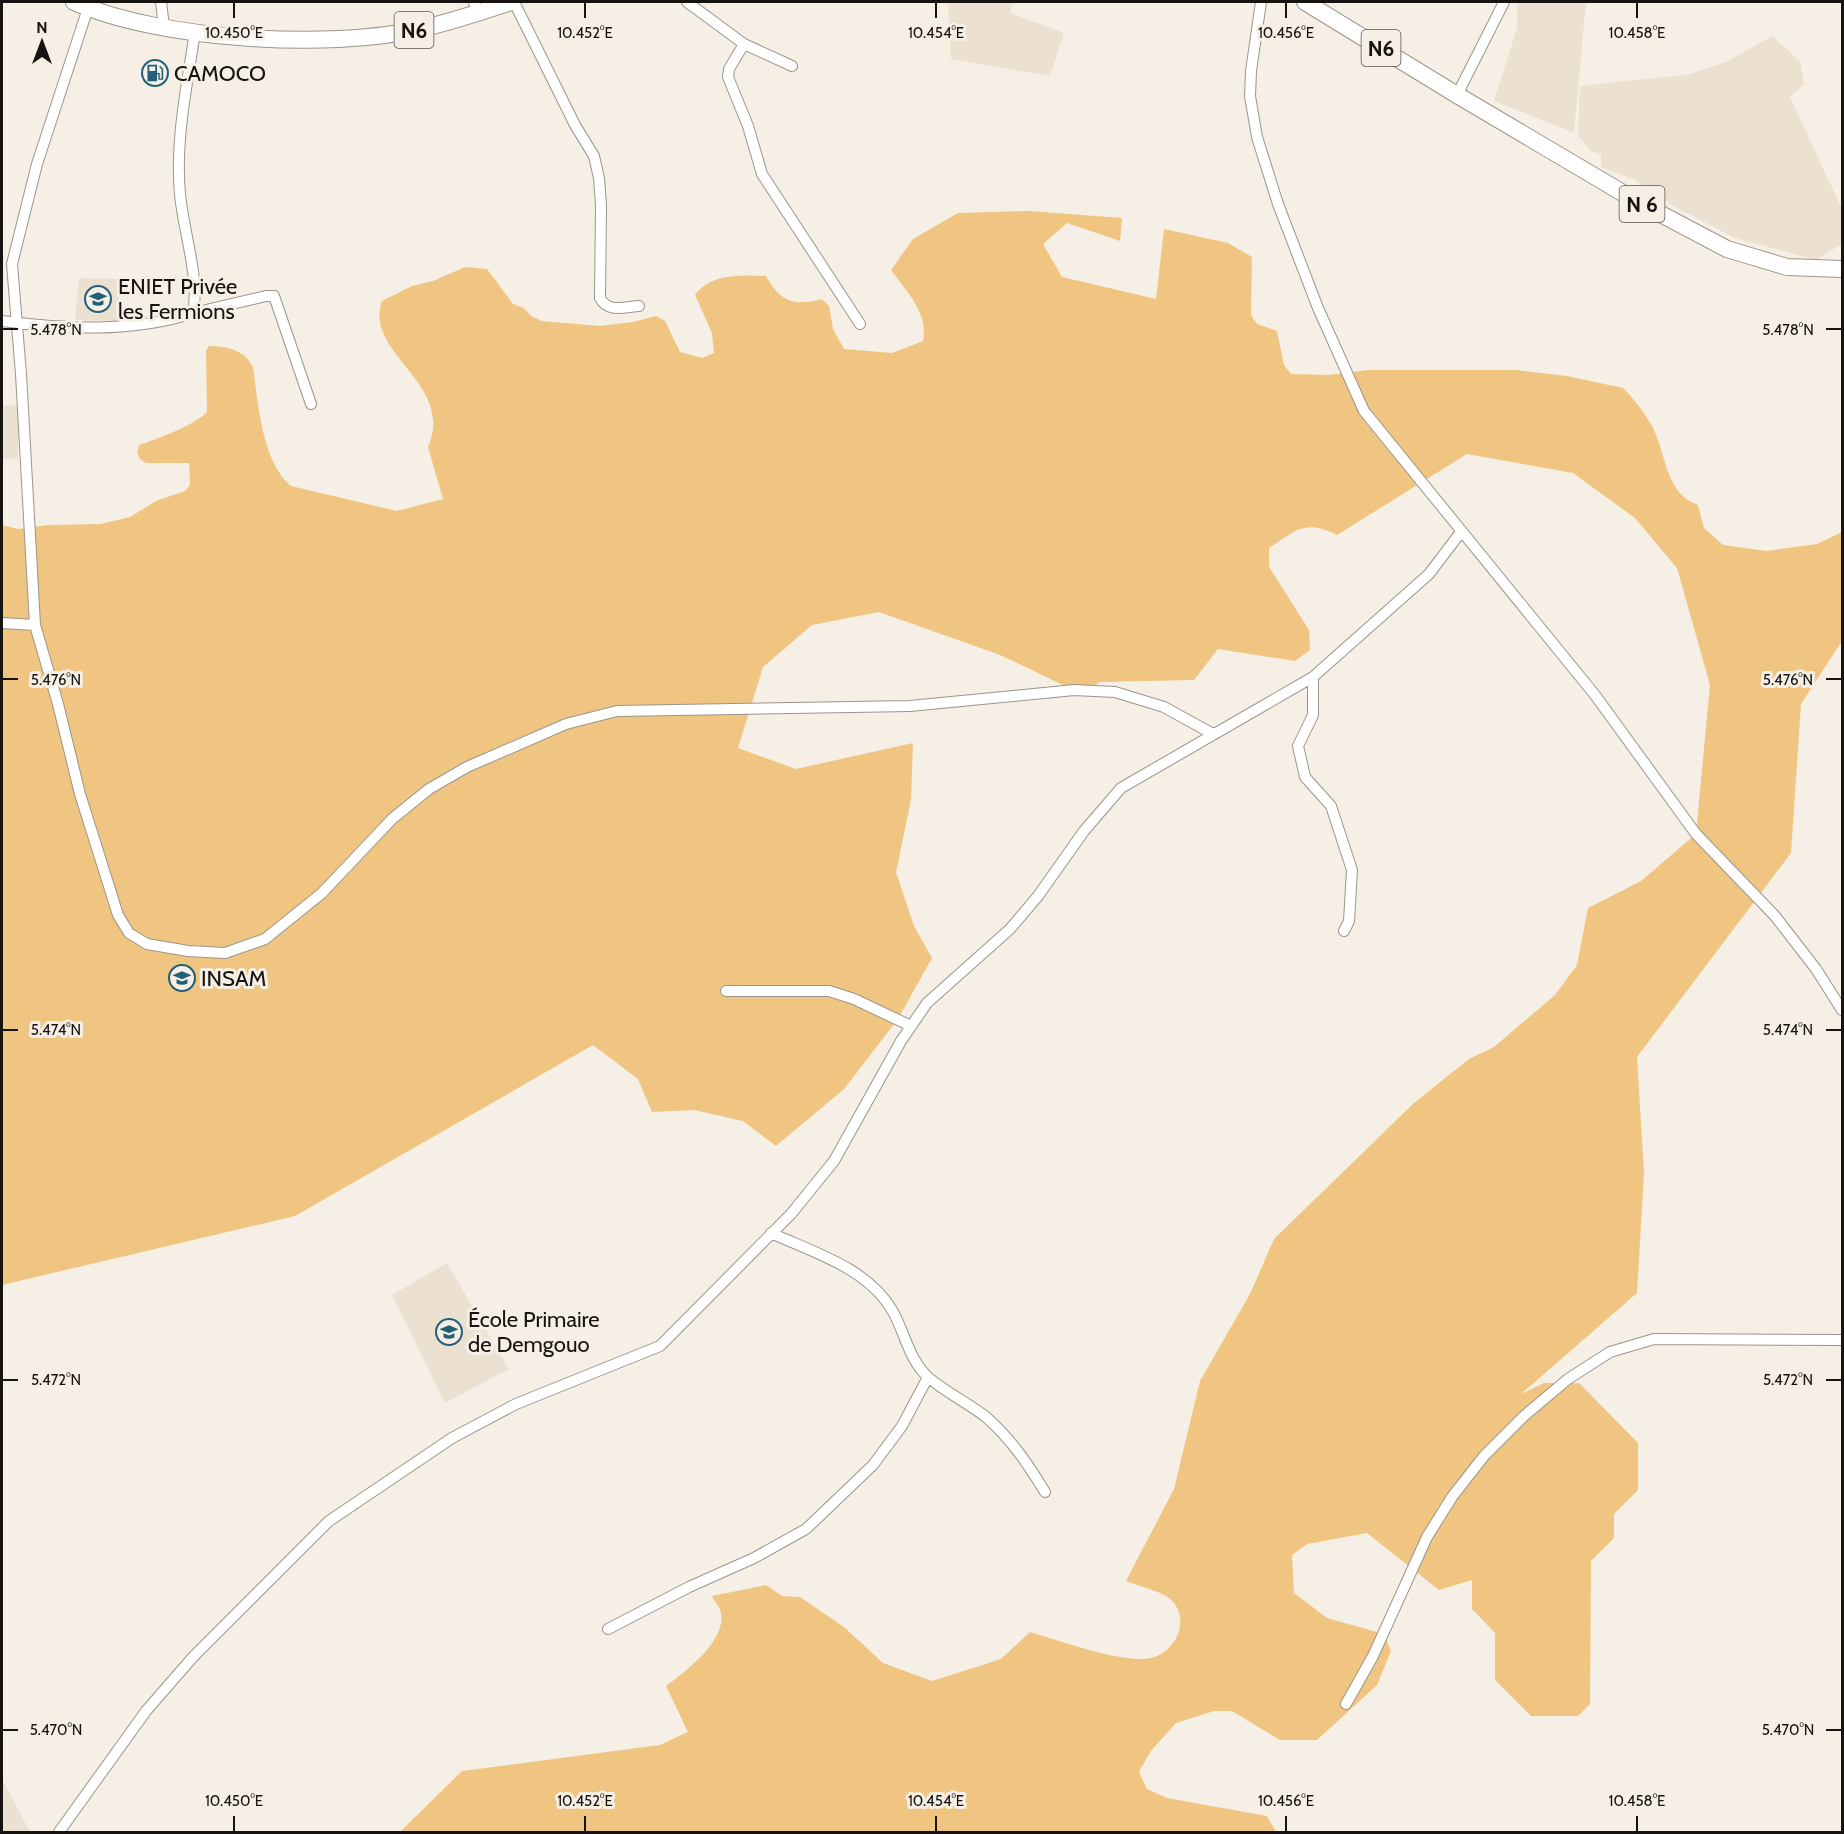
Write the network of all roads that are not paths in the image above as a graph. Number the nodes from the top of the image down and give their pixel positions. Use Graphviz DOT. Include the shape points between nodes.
graph roads {
  1 [pos="161,2"];
  2 [pos="513,2"];
  3 [pos="687,2"];
  4 [pos="1261,2"];
  5 [pos="1305,2"];
  6 [pos="1504,2"];
  7 [pos="81,5"];
  8 [pos="476,7"];
  9 [pos="164,27"];
  10 [pos="195,32"];
  11 [pos="744,44"];
  12 [pos="792,66"];
  13 [pos="1457,96"];
  14 [pos="7,262"];
  15 [pos="1842,268"];
  16 [pos="639,306"];
  17 [pos="193,313"];
  18 [pos="2,321"];
  19 [pos="17,323"];
  20 [pos="860,324"];
  21 [pos="311,404"];
  22 [pos="1461,532"];
  23 [pos="2,623"];
  24 [pos="35,625"];
  25 [pos="1313,677"];
  26 [pos="1213,734"];
  27 [pos="1344,931"];
  28 [pos="726,991"];
  29 [pos="1842,1010"];
  30 [pos="911,1026"];
  31 [pos="771,1233"];
  32 [pos="1842,1340"];
  33 [pos="928,1377"];
  34 [pos="1045,1492"];
  35 [pos="608,1629"];
  36 [pos="1346,1704"];
  37 [pos="59,1833"];
  1 -- 9 [label="street"];
  2 -- 8 [label="highway, N6"];
  2 -- 16 [label="street" via="574,125 594,156 601,205 600,298 610,308"];
  3 -- 11 [label="street"];
  4 -- 22 [label="street" via="1250,96 1257,137 1278,204 1364,411"];
  5 -- 13 [label="highway, N6"];
  6 -- 13 [label="street"];
  7 -- 9 [label="highway, N6"];
  7 -- 14 [label="street"];
  8 -- 10 [label="highway, N6" via="418,30 358,38"];
  9 -- 10 [label="highway, N6"];
  10 -- 17 [label="street" via="184,108 179,192 193,280"];
  11 -- 12 [label="street"];
  11 -- 20 [label="street" via="728,77 762,174"];
  13 -- 15 [label="highway, N 6" via="1727,249 1787,267"];
  14 -- 19 [label="street"];
  17 -- 19 [label="street" via="165,322 115,327"];
  17 -- 21 [label="street" via="274,296"];
  18 -- 19 [label="street"];
  19 -- 24 [label="street"];
  22 -- 25 [label="street" via="1430,574"];
  22 -- 29 [label="street" via="1594,695 1696,834 1774,916"];
  23 -- 24 [label="street"];
  24 -- 26 [label="street" via="80,794 118,915 129,933 147,944 188,951 225,953 265,939 322,893 392,819 429,789 467,767 566,724 617,711 910,706 1074,690 1115,692 1164,707"];
  25 -- 26 [label="street"];
  25 -- 27 [label="street" via="1313,715 1298,746 1305,777 1331,806 1352,870 1349,921"];
  26 -- 30 [label="street" via="1121,788 1010,929 927,1003"];
  28 -- 30 [label="street" via="829,991"];
  30 -- 31 [label="street" via="834,1161"];
  31 -- 33 [label="street" via="853,1271 876,1287"];
  31 -- 37 [label="street" via="660,1346 516,1404 452,1438 329,1521 193,1657 146,1711"];
  32 -- 36 [label="street" via="1654,1339 1610,1352 1568,1379 1484,1456 1452,1497 1427,1536 1373,1656"];
  33 -- 34 [label="street" via="985,1417 1007,1438"];
  33 -- 35 [label="street" via="902,1426 873,1465 806,1529"];
}
